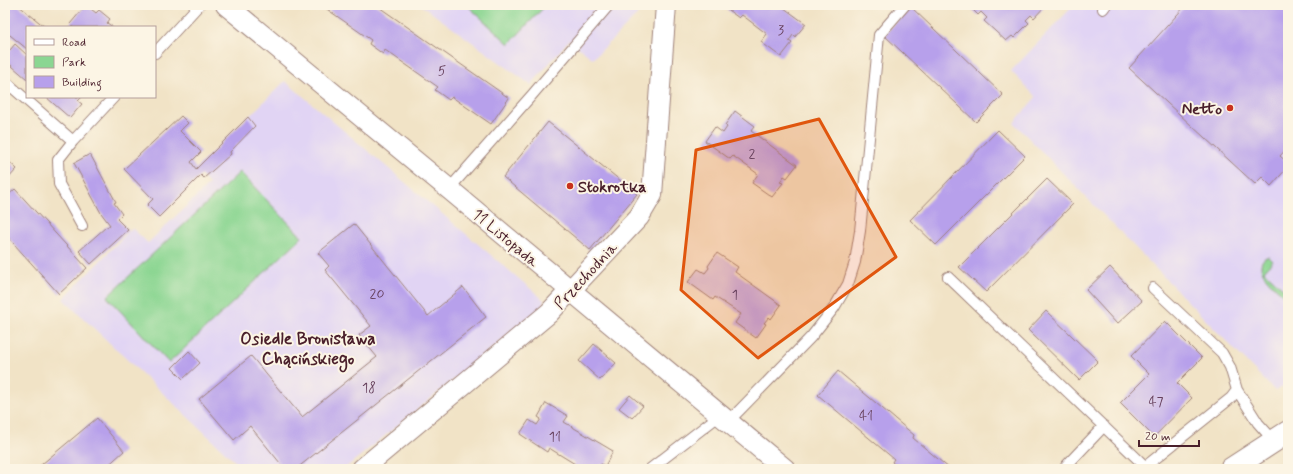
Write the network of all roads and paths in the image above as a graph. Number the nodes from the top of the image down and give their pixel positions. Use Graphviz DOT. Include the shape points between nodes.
graph roads {
  1 [pos="199,5"];
  2 [pos="226,5"];
  3 [pos="609,5"];
  4 [pos="666,5"];
  5 [pos="905,5"];
  6 [pos="156,52"];
  7 [pos="5,81"];
  8 [pos="113,98"];
  9 [pos="73,140"];
  10 [pos="449,189"];
  11 [pos="82,226"];
  12 [pos="948,277"];
  13 [pos="1153,288"];
  14 [pos="570,290"];
  15 [pos="1237,390"];
  16 [pos="724,418"];
  17 [pos="1104,426"];
  18 [pos="1281,437"];
  19 [pos="1066,466"];
  20 [pos="1147,468"];
  21 [pos="362,469"];
  22 [pos="650,469"];
  23 [pos="785,469"];
  24 [pos="1231,469"];
  1 -- 6 [label="lane"];
  2 -- 10 [label="street, 11 Listopada"];
  3 -- 10 [label="lane"];
  4 -- 14 [label="street, Przechodnia" via="652,194 639,217"];
  5 -- 16 [label="lane" via="879,35 860,231 848,284 834,308 811,337"];
  7 -- 9 [label="lane"];
  8 -- 9 [label="lane"];
  9 -- 11 [label="lane" via="58,160 59,184"];
  10 -- 14 [label="street, 11 Listopada"];
  12 -- 17 [label="lane"];
  13 -- 15 [label="lane" via="1222,353 1230,367"];
  14 -- 16 [label="street, 11 Listopada"];
  14 -- 21 [label="street, Przechodnia" via="550,313"];
  15 -- 18 [label="lane" via="1258,423"];
  15 -- 20 [label="lane" via="1231,398"];
  16 -- 22 [label="lane"];
  16 -- 23 [label="street, 11 Listopada"];
  17 -- 19 [label="lane"];
  17 -- 20 [label="lane"];
  18 -- 24 [label="main road"];
}
